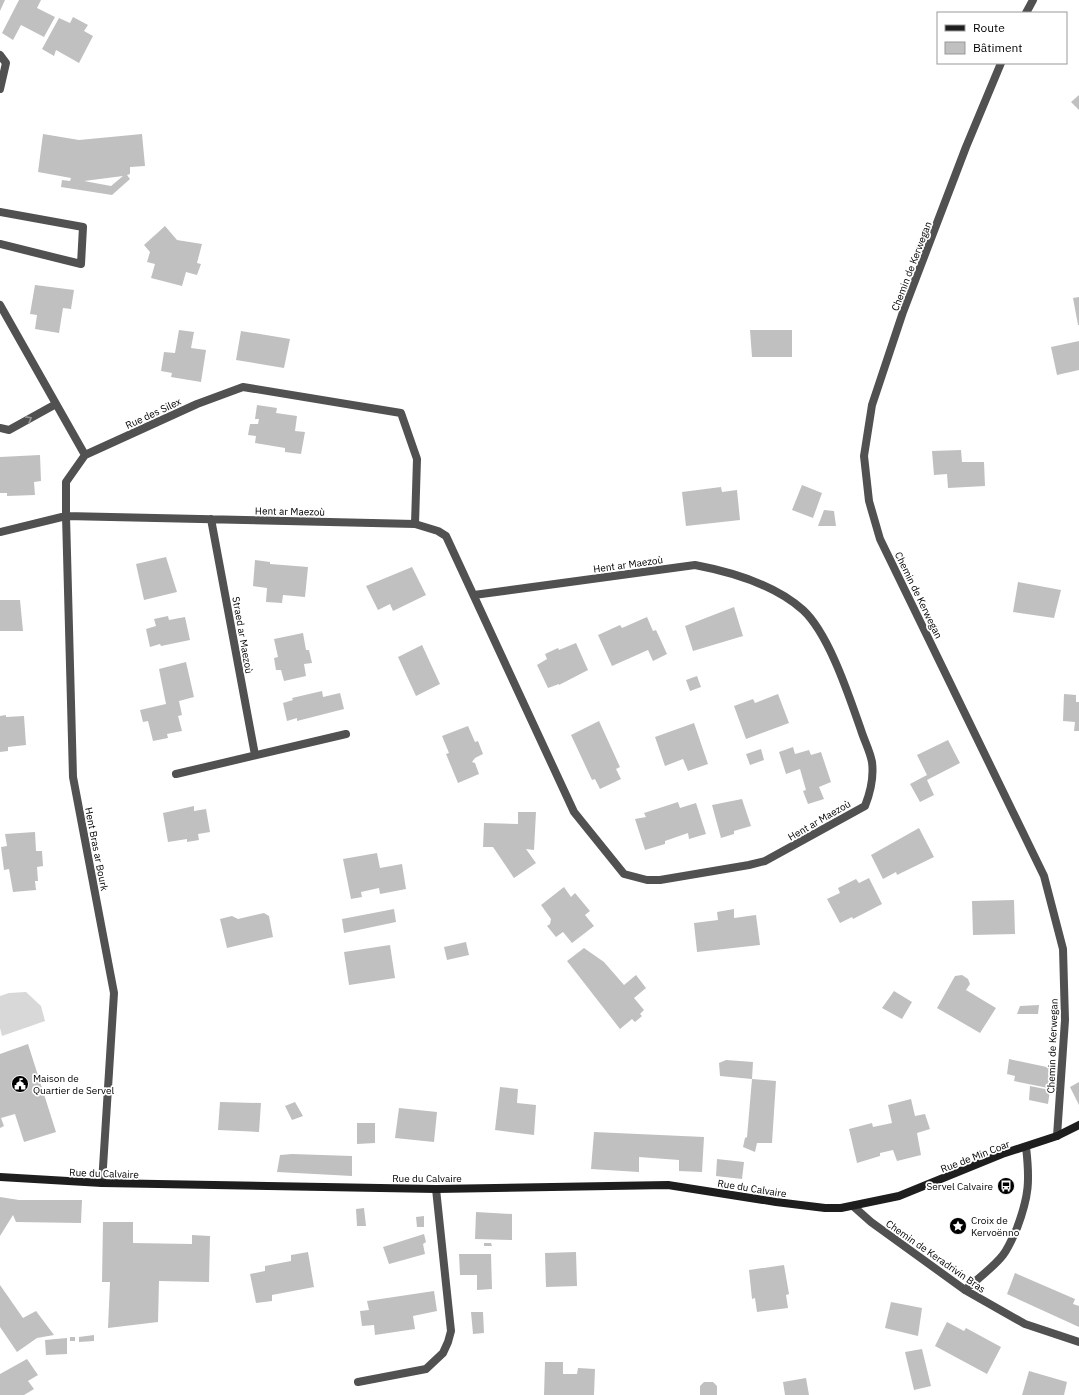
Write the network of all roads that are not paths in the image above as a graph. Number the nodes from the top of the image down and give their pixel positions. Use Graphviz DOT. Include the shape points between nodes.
graph roads {
  1 [pos="1033,0"];
  2 [pos="1027,12"];
  3 [pos="0,55"];
  4 [pos="1001,64"];
  5 [pos="0,89"];
  6 [pos="0,212"];
  7 [pos="0,244"];
  8 [pos="0,305"];
  9 [pos="56,404"];
  10 [pos="0,428"];
  11 [pos="85,455"];
  12 [pos="66,516"];
  13 [pos="211,519"];
  14 [pos="415,524"];
  15 [pos="0,532"];
  16 [pos="474,595"];
  17 [pos="346,734"];
  18 [pos="255,755"];
  19 [pos="176,774"];
  20 [pos="1079,1125"];
  21 [pos="1057,1136"];
  22 [pos="1026,1147"];
  23 [pos="0,1177"];
  24 [pos="102,1183"];
  25 [pos="436,1189"];
  26 [pos="853,1206"];
  27 [pos="965,1290"];
  28 [pos="1079,1342"];
  29 [pos="358,1382"];
  1 -- 2 [label="street"];
  3 -- 5 [label="street" via="6,63"];
  4 -- 21 [label="street, Chemin de Kerwegan" via="966,147 904,312 872,405 864,456 869,500 880,539 1044,876 1063,949 1065,1020"];
  6 -- 7 [label="street" via="83,227 81,264"];
  8 -- 9 [label="street"];
  10 -- 9 [label="street, one-way" via="9,430"];
  9 -- 11 [label="street"];
  11 -- 12 [label="street, Hent Bras ar Bourk" via="66,482"];
  11 -- 14 [label="street, Rue des Silex" via="197,404 243,387 401,413 417,460"];
  12 -- 13 [label="street, Hent ar Maezoù"];
  12 -- 15 [label="street, Hent ar Maezoù"];
  12 -- 24 [label="street, Hent Bras ar Bourk" via="73,777 114,993"];
  13 -- 14 [label="street, Hent ar Maezoù"];
  13 -- 18 [label="street, Straed ar Maezoù"];
  14 -- 16 [label="street, Hent ar Maezoù" via="446,536"];
  16 -- 16 [label="street, Hent ar Maezoù" via="695,565 730,573 763,585 804,611 831,653 871,760 872,783 864,806 780,854 749,865 660,880 624,874 574,812"];
  17 -- 18 [label="street"];
  18 -- 19 [label="street"];
  20 -- 21 [label="street, Rue de Min Coar"];
  21 -- 22 [label="street, Rue de Min Coar"];
  22 -- 26 [label="street, Rue de Min Coar" via="1002,1154 899,1196"];
  22 -- 27 [label="street" via="1028,1190 1026,1206 1016,1231 1003,1256"];
  23 -- 24 [label="street, Rue du Calvaire"];
  24 -- 25 [label="street, Rue du Calvaire"];
  25 -- 26 [label="street, Rue du Calvaire" via="668,1185 818,1207"];
  25 -- 29 [label="street" via="451,1331 448,1342 436,1361 426,1369"];
  26 -- 27 [label="street, Chemin de Keradrivin Bras"];
  27 -- 28 [label="street, Chemin de Keradrivin Bras" via="1024,1324"];
}
